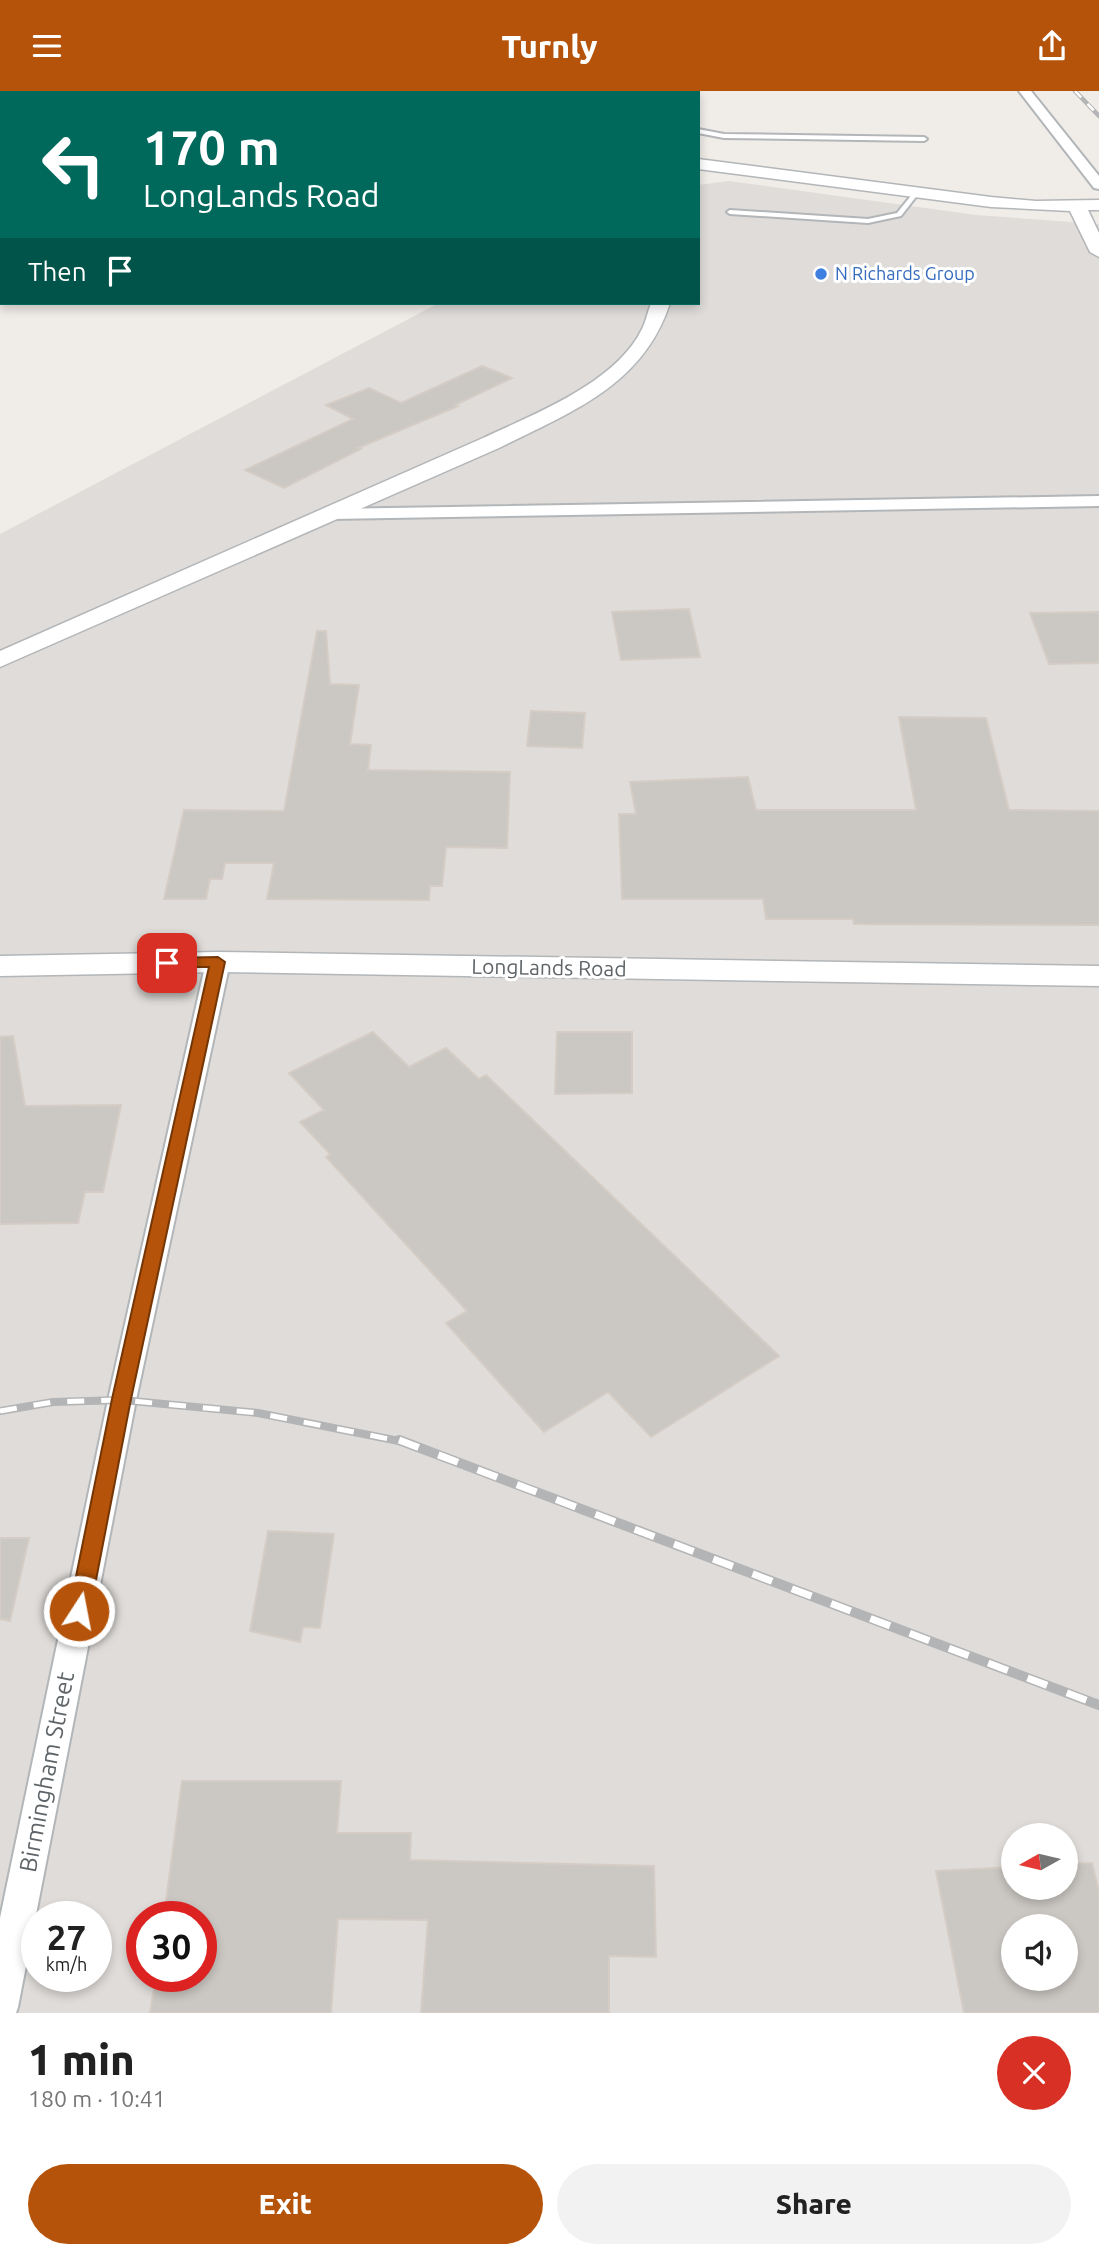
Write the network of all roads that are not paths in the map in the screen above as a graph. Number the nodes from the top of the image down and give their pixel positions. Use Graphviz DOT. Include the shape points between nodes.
graph roads {
  1 [pos="1025,91"];
  2 [pos="700,131"];
  3 [pos="924,139"];
  4 [pos="700,166"];
  5 [pos="1099,185"];
  6 [pos="916,193"];
  7 [pos="1099,205"];
  8 [pos="1077,206"];
  9 [pos="730,212"];
  10 [pos="1099,252"];
  11 [pos="660,305"];
  12 [pos="1099,501"];
  13 [pos="330,513"];
  14 [pos="0,660"];
  15 [pos="218,962"];
  16 [pos="0,966"];
  17 [pos="1099,976"];
  18 [pos="0,2007"];
  1 -- 5 [label="street"];
  2 -- 3 [label="lane" via="724,136"];
  4 -- 6 [label="street"];
  6 -- 8 [label="street"];
  6 -- 9 [label="lane" via="899,215 868,221"];
  7 -- 8 [label="street"];
  8 -- 10 [label="street"];
  11 -- 13 [label="street" via="657,322 643,344 608,379 491,443"];
  12 -- 13 [label="street"];
  13 -- 14 [label="street"];
  15 -- 16 [label="street, LongLands Road"];
  15 -- 17 [label="street, LongLands Road"];
  15 -- 18 [label="street, Birmingham Street" via="122,1399"];
}
